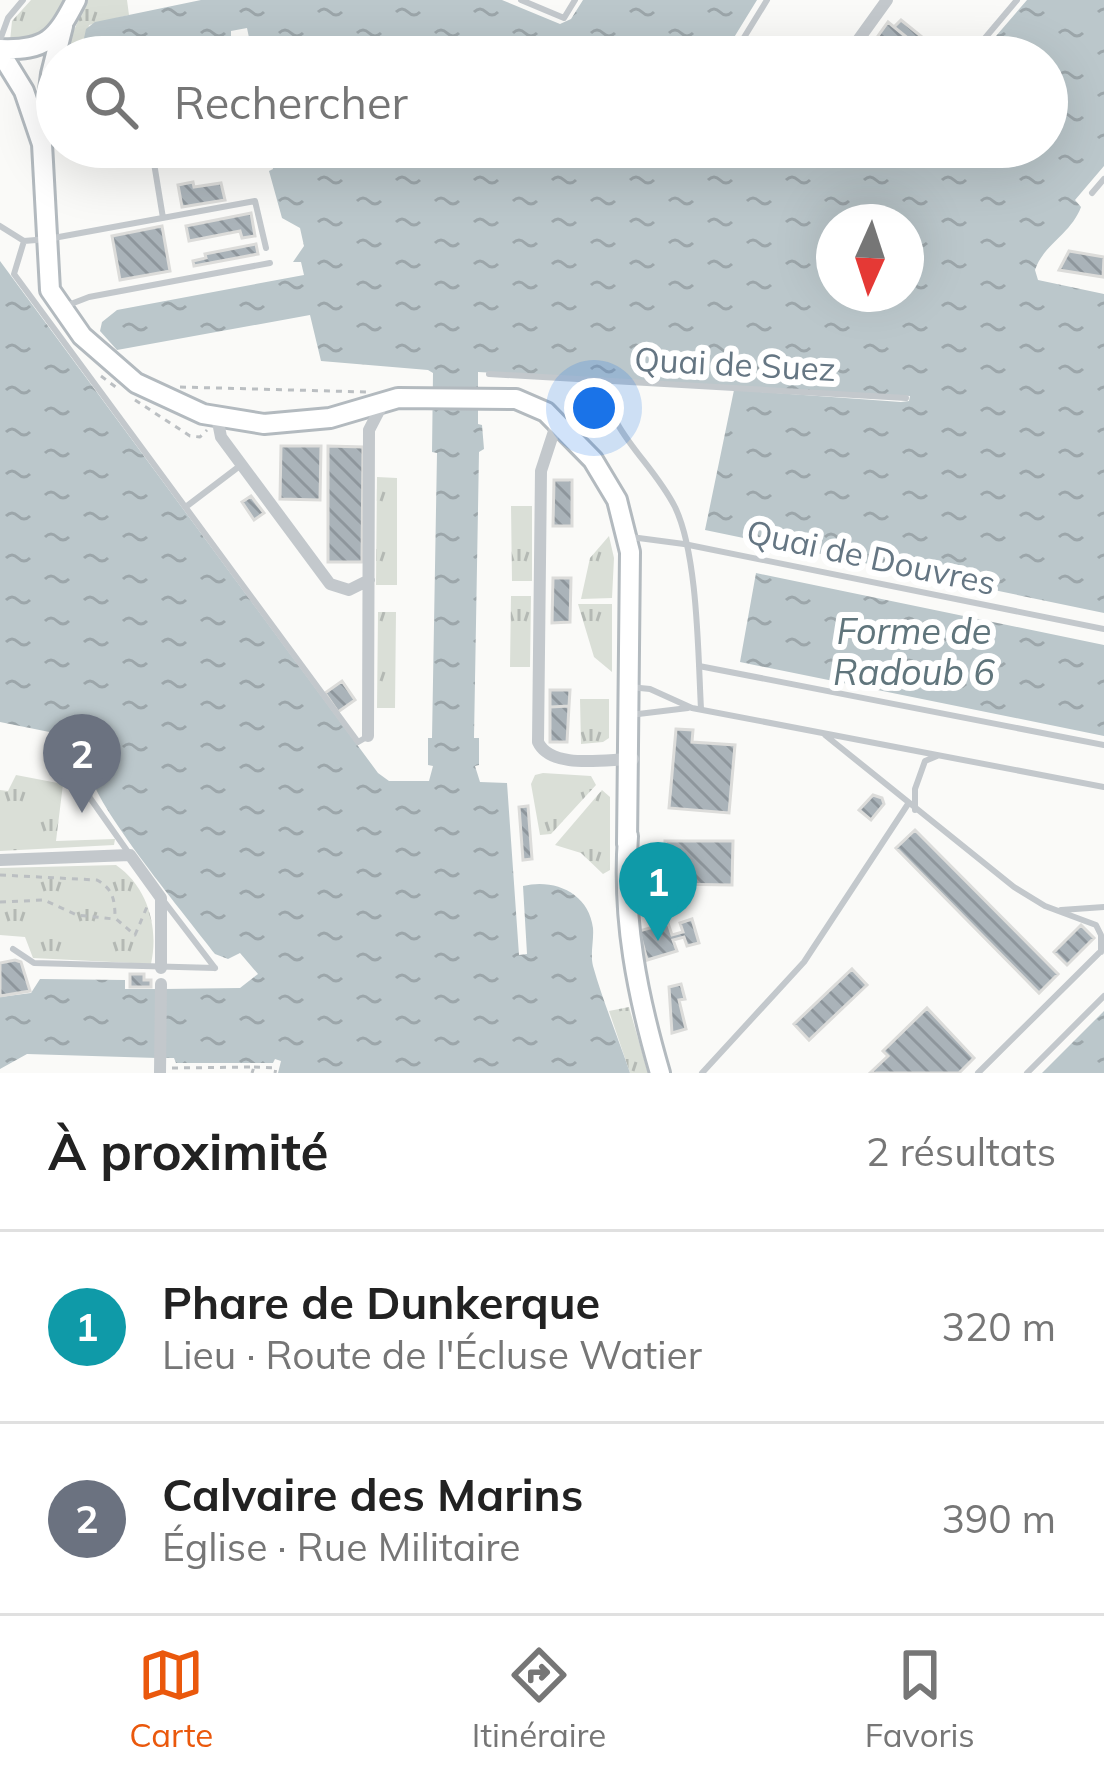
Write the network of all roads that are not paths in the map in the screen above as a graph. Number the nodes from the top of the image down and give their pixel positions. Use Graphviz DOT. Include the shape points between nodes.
graph roads {
  1 [pos="23,0"];
  2 [pos="76,0"];
  3 [pos="521,0"];
  4 [pos="575,0"];
  5 [pos="766,0"];
  6 [pos="887,0"];
  7 [pos="1017,0"];
  8 [pos="63,26"];
  9 [pos="51,36"];
  10 [pos="61,36"];
  11 [pos="745,36"];
  12 [pos="861,36"];
  13 [pos="987,36"];
  14 [pos="36,45"];
  15 [pos="1,51"];
  16 [pos="36,129"];
  17 [pos="44,168"];
  18 [pos="155,168"];
  19 [pos="1104,178"];
  20 [pos="1092,193"];
  21 [pos="164,218"];
  22 [pos="0,226"];
  23 [pos="48,239"];
  24 [pos="24,241"];
  25 [pos="266,248"];
  26 [pos="270,263"];
  27 [pos="60,308"];
  28 [pos="489,374"];
  29 [pos="602,380"];
  30 [pos="906,398"];
  31 [pos="385,401"];
  32 [pos="341,416"];
  33 [pos="217,417"];
  34 [pos="557,422"];
  35 [pos="369,438"];
  36 [pos="241,465"];
  37 [pos="187,506"];
  38 [pos="628,537"];
  39 [pos="684,544"];
  40 [pos="369,580"];
  41 [pos="1104,629"];
  42 [pos="699,666"];
  43 [pos="631,687"];
  44 [pos="696,708"];
  45 [pos="631,715"];
  46 [pos="818,731"];
  47 [pos="368,736"];
  48 [pos="1104,745"];
  49 [pos="947,755"];
  50 [pos="630,759"];
  51 [pos="84,776"];
  52 [pos="1104,788"];
  53 [pos="912,808"];
  54 [pos="130,855"];
  55 [pos="0,860"];
  56 [pos="158,894"];
  57 [pos="1052,908"];
  58 [pos="1104,908"];
  59 [pos="13,949"];
  60 [pos="1102,951"];
  61 [pos="161,968"];
  62 [pos="161,984"];
  63 [pos="1104,996"];
  64 [pos="160,1071"];
  65 [pos="660,1073"];
  66 [pos="702,1073"];
  67 [pos="978,1073"];
  68 [pos="1028,1073"];
  1 -- 15 [label="lane" via="8,18"];
  2 -- 8 [label="street"];
  3 -- 4 [label="lane" via="564,18"];
  5 -- 11 [label="lane"];
  6 -- 12 [label="street"];
  7 -- 13 [label="lane"];
  8 -- 9 [label="street"];
  8 -- 10 [label="street"];
  14 -- 15 [label="street"];
  15 -- 16 [label="street"];
  17 -- 23 [label="street"];
  18 -- 21 [label="lane"];
  19 -- 20 [label="lane"];
  21 -- 23 [label="lane"];
  21 -- 25 [label="lane" via="255,201"];
  22 -- 24 [label="lane"];
  23 -- 24 [label="lane"];
  23 -- 27 [label="street" via="46,275"];
  24 -- 37 [label="lane" via="14,274"];
  26 -- 27 [label="lane"];
  27 -- 33 [label="street" via="128,378"];
  28 -- 29 [label="lane, Quai de Suez"];
  29 -- 30 [label="lane, Quai de Suez"];
  29 -- 39 [label="lane" via="610,416 674,507"];
  31 -- 32 [label="street"];
  31 -- 34 [label="street" via="529,402"];
  31 -- 35 [label="street"];
  32 -- 33 [label="street" via="280,424"];
  32 -- 35 [label="street"];
  33 -- 36 [label="street" via="220,437"];
  34 -- 38 [label="street" via="608,480"];
  34 -- 50 [label="street" via="541,471 538,742 555,758"];
  35 -- 40 [label="street"];
  36 -- 37 [label="lane"];
  36 -- 40 [label="street" via="333,587"];
  37 -- 47 [label="lane" via="358,742"];
  38 -- 39 [label="lane, Quai de Douvres"];
  38 -- 43 [label="street"];
  39 -- 41 [label="lane, Quai de Douvres"];
  39 -- 42 [label="lane"];
  40 -- 47 [label="street"];
  42 -- 44 [label="lane"];
  42 -- 48 [label="lane"];
  43 -- 44 [label="lane"];
  43 -- 45 [label="street"];
  44 -- 45 [label="lane"];
  44 -- 46 [label="lane"];
  45 -- 50 [label="street"];
  46 -- 49 [label="lane"];
  46 -- 53 [label="lane"];
  49 -- 52 [label="lane"];
  49 -- 53 [label="lane" via="922,765"];
  50 -- 65 [label="street" via="629,948"];
  51 -- 54 [label="lane"];
  53 -- 57 [label="lane"];
  53 -- 66 [label="lane" via="803,962"];
  54 -- 55 [label="street"];
  54 -- 56 [label="street"];
  56 -- 61 [label="street"];
  56 -- 61 [label="lane" via="215,968"];
  57 -- 58 [label="lane"];
  57 -- 60 [label="lane" via="1096,925"];
  59 -- 61 [label="lane" via="34,963"];
  60 -- 67 [label="lane"];
  61 -- 62 [label="lane"];
  62 -- 64 [label="street"];
  63 -- 68 [label="lane"];
}
